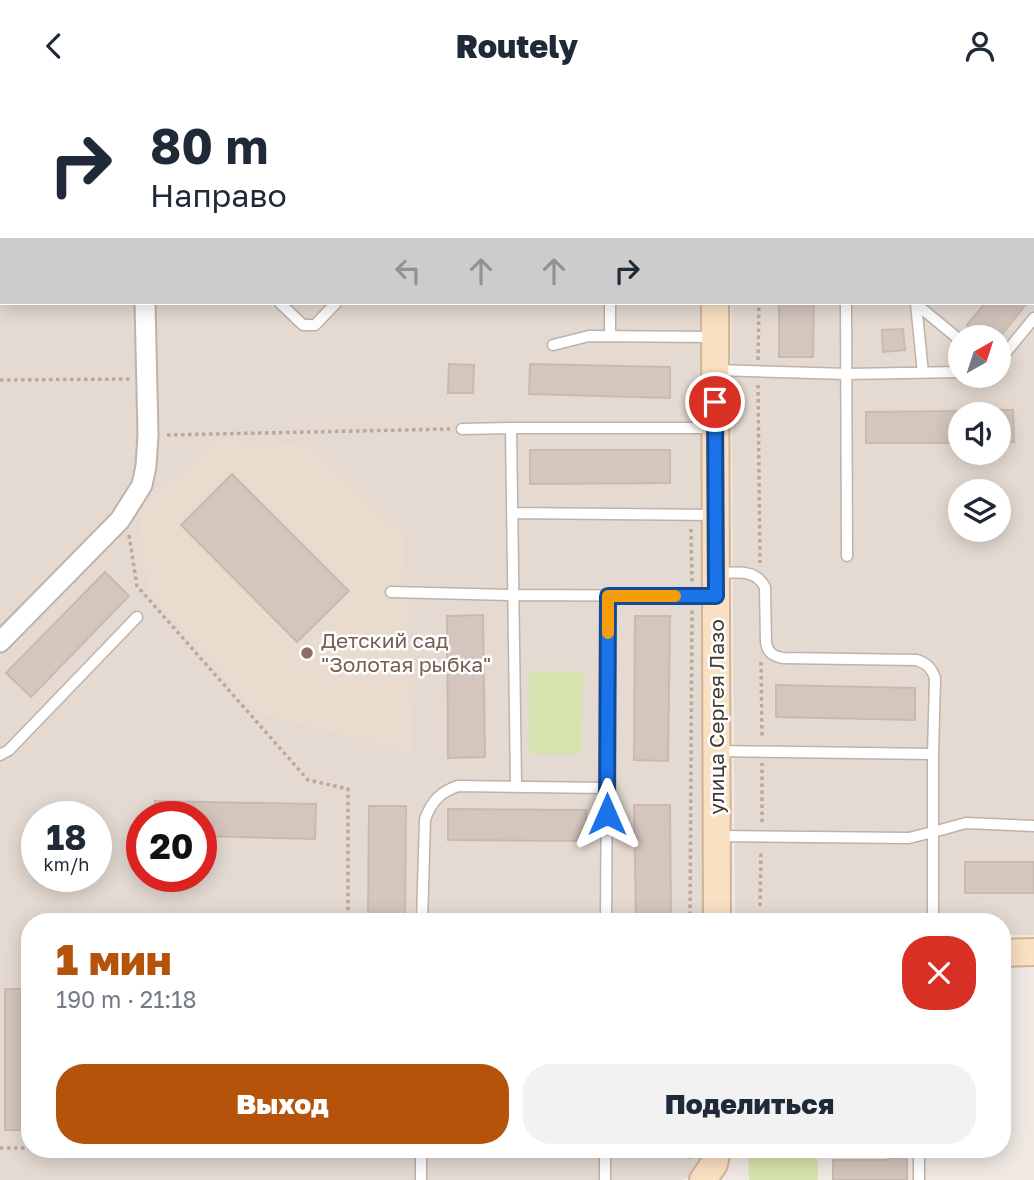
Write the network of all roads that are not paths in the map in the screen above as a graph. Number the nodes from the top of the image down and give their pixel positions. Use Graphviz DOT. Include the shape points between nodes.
graph roads {
  1 [pos="145,305"];
  2 [pos="282,305"];
  3 [pos="334,305"];
  4 [pos="610,305"];
  5 [pos="715,305"];
  6 [pos="846,305"];
  7 [pos="915,305"];
  8 [pos="917,305"];
  9 [pos="1034,318"];
  10 [pos="948,330"];
  11 [pos="610,335"];
  12 [pos="715,337"];
  13 [pos="553,345"];
  14 [pos="1012,345"];
  15 [pos="715,370"];
  16 [pos="948,372"];
  17 [pos="923,373"];
  18 [pos="846,375"];
  19 [pos="511,428"];
  20 [pos="715,428"];
  21 [pos="462,429"];
  22 [pos="512,513"];
  23 [pos="704,515"];
  24 [pos="847,556"];
  25 [pos="708,588"];
  26 [pos="391,592"];
  27 [pos="513,595"];
  28 [pos="608,596"];
  29 [pos="137,617"];
  30 [pos="0,642"];
  31 [pos="717,751"];
  32 [pos="933,754"];
  33 [pos="0,755"];
  34 [pos="516,786"];
  35 [pos="607,787"];
  36 [pos="1034,826"];
  37 [pos="933,832"];
  38 [pos="718,836"];
  39 [pos="422,913"];
  40 [pos="606,913"];
  41 [pos="717,913"];
  42 [pos="933,913"];
  43 [pos="1034,952"];
  44 [pos="1011,953"];
  45 [pos="421,1158"];
  46 [pos="605,1158"];
  47 [pos="715,1158"];
  48 [pos="919,1158"];
  49 [pos="421,1180"];
  50 [pos="605,1180"];
  51 [pos="704,1180"];
  52 [pos="919,1180"];
  1 -- 30 [label="street" via="148,435 142,485 126,512"];
  2 -- 3 [label="lane" via="303,325 315,325"];
  4 -- 11 [label="lane"];
  5 -- 12 [label="street, улица Сергея Лазо"];
  6 -- 18 [label="lane"];
  7 -- 17 [label="lane"];
  8 -- 10 [label="lane"];
  9 -- 14 [label="lane"];
  11 -- 12 [label="lane"];
  11 -- 13 [label="lane" via="589,335"];
  12 -- 15 [label="street, улица Сергея Лазо"];
  15 -- 18 [label="lane"];
  15 -- 20 [label="street, улица Сергея Лазо"];
  16 -- 17 [label="lane"];
  17 -- 18 [label="lane"];
  18 -- 24 [label="lane"];
  19 -- 20 [label="lane"];
  19 -- 21 [label="lane"];
  19 -- 22 [label="lane"];
  20 -- 23 [label="street, улица Сергея Лазо"];
  22 -- 23 [label="lane"];
  22 -- 27 [label="lane"];
  23 -- 25 [label="street, улица Сергея Лазо"];
  25 -- 28 [label="lane"];
  25 -- 31 [label="street, улица Сергея Лазо"];
  25 -- 32 [label="lane" via="747,572 761,579 766,643 774,656 917,660 926,664 935,678"];
  26 -- 27 [label="lane"];
  27 -- 28 [label="lane"];
  27 -- 34 [label="lane"];
  28 -- 35 [label="lane"];
  29 -- 33 [label="lane"];
  31 -- 32 [label="lane"];
  31 -- 38 [label="street, улица Сергея Лазо"];
  32 -- 37 [label="lane"];
  34 -- 35 [label="lane"];
  34 -- 39 [label="lane" via="458,786 443,791 430,805 425,819"];
  35 -- 40 [label="lane"];
  36 -- 37 [label="lane" via="966,824"];
  37 -- 38 [label="lane" via="909,838"];
  37 -- 42 [label="lane"];
  38 -- 41 [label="street, улица Сергея Лазо"];
  43 -- 44 [label="street"];
  45 -- 49 [label="lane"];
  46 -- 50 [label="lane"];
  47 -- 51 [label="street"];
  48 -- 52 [label="lane"];
}
